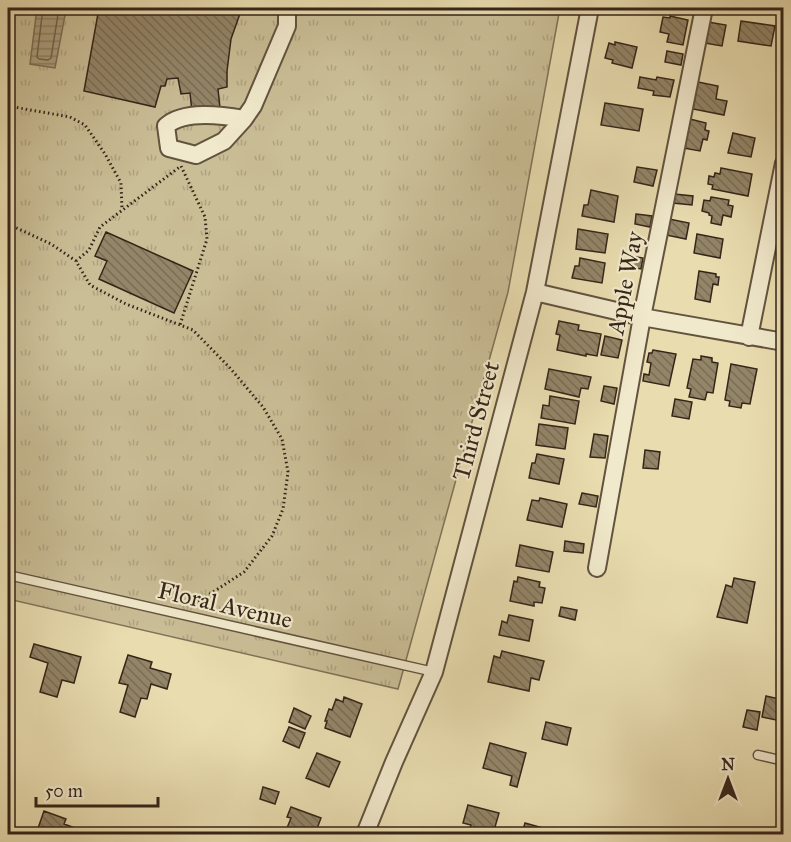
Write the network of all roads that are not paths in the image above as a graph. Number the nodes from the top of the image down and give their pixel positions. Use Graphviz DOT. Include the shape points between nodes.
graph roads {
  1 [pos="287,8"];
  2 [pos="590,8"];
  3 [pos="704,8"];
  4 [pos="244,119"];
  5 [pos="783,163"];
  6 [pos="535,292"];
  7 [pos="642,317"];
  8 [pos="749,337"];
  9 [pos="783,342"];
  10 [pos="597,568"];
  11 [pos="8,575"];
  12 [pos="434,672"];
  13 [pos="758,756"];
  14 [pos="783,761"];
  15 [pos="365,834"];
  1 -- 4 [label="street" via="287,26"];
  2 -- 6 [label="street, Third Street"];
  3 -- 7 [label="street, Apple Way"];
  5 -- 8 [label="street"];
  6 -- 7 [label="street"];
  6 -- 12 [label="street, Third Street"];
  7 -- 8 [label="street"];
  7 -- 10 [label="street, Apple Way"];
  8 -- 9 [label="street"];
  11 -- 12 [label="lane, Floral Avenue"];
  12 -- 15 [label="street, Third Street"];
  13 -- 14 [label="lane"];
}
